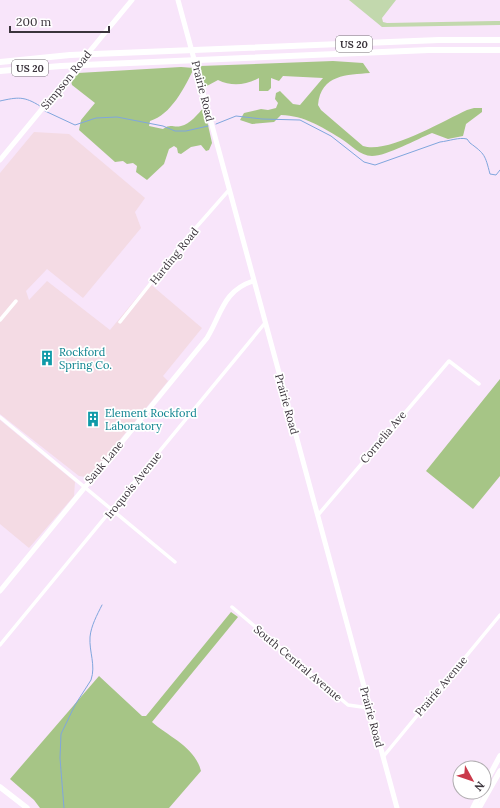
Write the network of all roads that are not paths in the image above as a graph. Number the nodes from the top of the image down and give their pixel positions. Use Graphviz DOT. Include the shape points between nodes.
graph roads {
  1 [pos="132,0"];
  2 [pos="178,0"];
  3 [pos="500,40"];
  4 [pos="500,50"];
  5 [pos="0,62"];
  6 [pos="0,71"];
  7 [pos="0,160"];
  8 [pos="229,190"];
  9 [pos="253,281"];
  10 [pos="16,300"];
  11 [pos="0,320"];
  12 [pos="120,322"];
  13 [pos="265,323"];
  14 [pos="479,384"];
  15 [pos="0,417"];
  16 [pos="85,486"];
  17 [pos="113,509"];
  18 [pos="318,515"];
  19 [pos="175,562"];
  20 [pos="0,591"];
  21 [pos="232,608"];
  22 [pos="500,615"];
  23 [pos="0,645"];
  24 [pos="369,708"];
  25 [pos="500,756"];
  26 [pos="383,757"];
  27 [pos="492,771"];
  28 [pos="500,771"];
  29 [pos="0,788"];
  30 [pos="27,808"];
  31 [pos="397,808"];
  32 [pos="479,808"];
  1 -- 7 [label="street, Simpson Road"];
  2 -- 8 [label="street, Prairie Road"];
  3 -- 5 [label="highway, US 20" via="439,40 70,55"];
  4 -- 6 [label="highway, US 20" via="429,50 61,66"];
  8 -- 9 [label="street, Prairie Road"];
  8 -- 12 [label="street, Harding Road" via="185,240"];
  9 -- 13 [label="street, Prairie Road"];
  9 -- 16 [label="street, Sauk Lane" via="237,288 229,295 207,338"];
  10 -- 11 [label="street"];
  13 -- 17 [label="street, Iroquois Avenue"];
  13 -- 18 [label="street, Prairie Road"];
  14 -- 18 [label="street, Cornelia Ave" via="449,361"];
  15 -- 16 [label="street"];
  16 -- 17 [label="street"];
  16 -- 20 [label="street, Sauk Lane"];
  17 -- 19 [label="street"];
  17 -- 23 [label="street, Iroquois Avenue"];
  18 -- 24 [label="street, Prairie Road"];
  21 -- 24 [label="street, South Central Avenue" via="348,704"];
  22 -- 26 [label="street, Prairie Avenue"];
  24 -- 26 [label="street, Prairie Road"];
  25 -- 27 [label="main road"];
  26 -- 31 [label="street, Prairie Road"];
  28 -- 32 [label="main road"];
  29 -- 30 [label="main road"];
}
